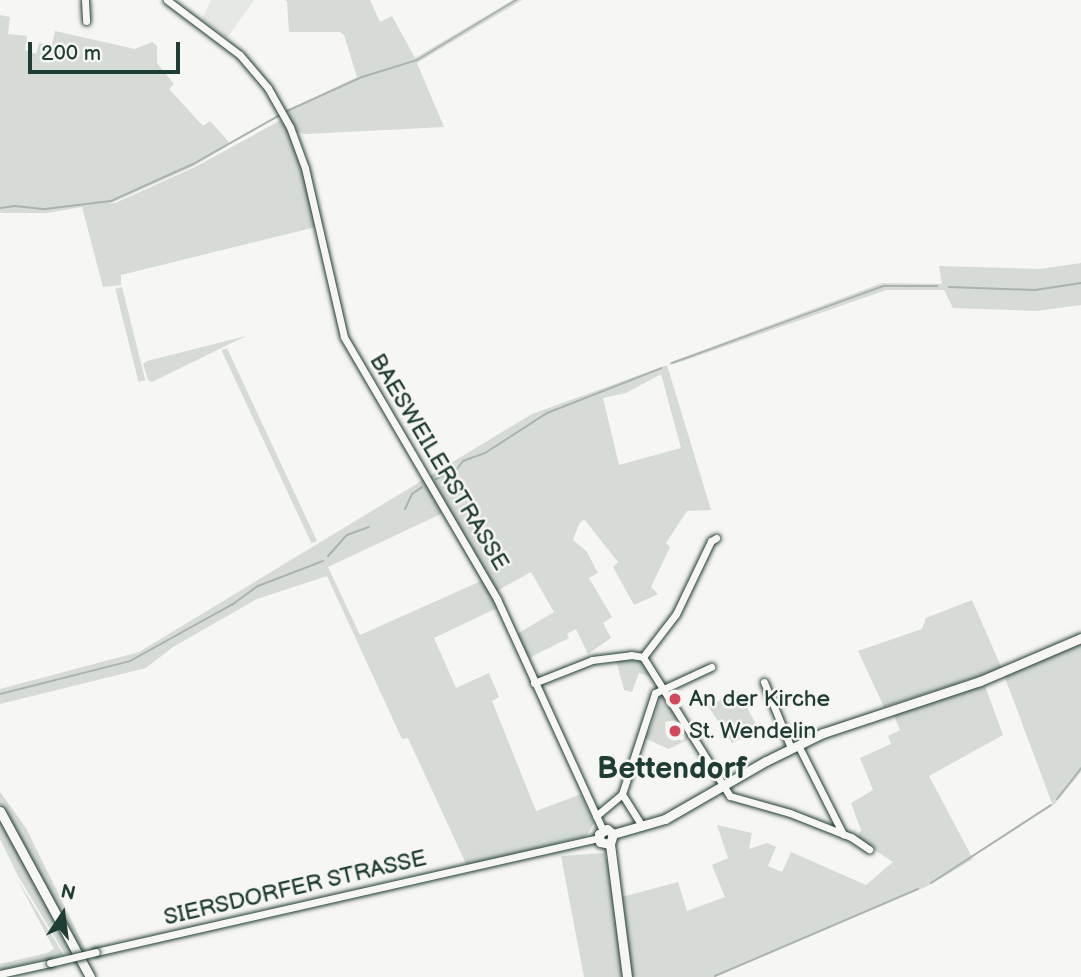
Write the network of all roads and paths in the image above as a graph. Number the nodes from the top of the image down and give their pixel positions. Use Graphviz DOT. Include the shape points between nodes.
graph roads {
  1 [pos="85,0"];
  2 [pos="170,0"];
  3 [pos="86,21"];
  4 [pos="716,538"];
  5 [pos="1081,638"];
  6 [pos="643,657"];
  7 [pos="711,667"];
  8 [pos="764,682"];
  9 [pos="534,683"];
  10 [pos="664,687"];
  11 [pos="795,747"];
  12 [pos="722,786"];
  13 [pos="622,794"];
  14 [pos="0,811"];
  15 [pos="596,816"];
  16 [pos="642,826"];
  17 [pos="601,834"];
  18 [pos="843,834"];
  19 [pos="612,839"];
  20 [pos="869,849"];
  21 [pos="0,974"];
  22 [pos="90,977"];
  23 [pos="627,977"];
  1 -- 3 [label="street"];
  2 -- 9 [label="street, BAESWEILERSTRASSE" via="240,55 284,116 305,168 344,337 480,567"];
  4 -- 6 [label="street" via="676,614"];
  5 -- 11 [label="main road"];
  6 -- 9 [label="street" via="592,660"];
  6 -- 10 [label="street"];
  7 -- 10 [label="street"];
  8 -- 11 [label="street"];
  9 -- 15 [label="street, BAESWEILERSTRASSE"];
  10 -- 12 [label="street"];
  10 -- 13 [label="street" via="655,693"];
  11 -- 12 [label="main road"];
  11 -- 18 [label="street"];
  12 -- 16 [label="main road" via="665,819"];
  12 -- 18 [label="street" via="730,796"];
  13 -- 15 [label="street"];
  13 -- 16 [label="street"];
  14 -- 22 [label="main road"];
  15 -- 17 [label="street, BAESWEILERSTRASSE"];
  16 -- 19 [label="main road"];
  17 -- 19 [label="main road"];
  17 -- 19 [label="main road" via="603,844"];
  17 -- 21 [label="street, SIERSDORFER STRASSE, bridge"];
  18 -- 20 [label="street"];
  19 -- 23 [label="main road"];
}
